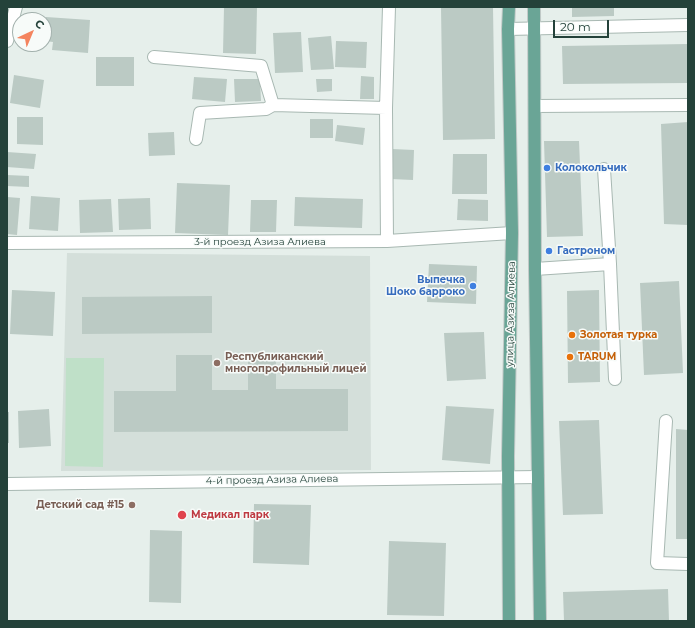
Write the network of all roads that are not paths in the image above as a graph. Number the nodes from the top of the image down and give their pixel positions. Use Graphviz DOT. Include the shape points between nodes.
graph roads {
  1 [pos="16,7"];
  2 [pos="389,7"];
  3 [pos="509,7"];
  4 [pos="534,7"];
  5 [pos="688,26"];
  6 [pos="508,29"];
  7 [pos="534,29"];
  8 [pos="7,41"];
  9 [pos="154,57"];
  10 [pos="273,105"];
  11 [pos="688,105"];
  12 [pos="535,106"];
  13 [pos="386,108"];
  14 [pos="196,139"];
  15 [pos="604,169"];
  16 [pos="512,233"];
  17 [pos="387,241"];
  18 [pos="7,243"];
  19 [pos="610,264"];
  20 [pos="535,269"];
  21 [pos="615,380"];
  22 [pos="666,421"];
  23 [pos="508,476"];
  24 [pos="538,477"];
  25 [pos="7,484"];
  26 [pos="688,564"];
  27 [pos="508,621"];
  28 [pos="540,621"];
  1 -- 8 [label="street"];
  2 -- 13 [label="street"];
  3 -- 6 [label="main road, улица Азиза Алиева"];
  4 -- 7 [label="main road"];
  5 -- 7 [label="street"];
  6 -- 7 [label="street"];
  6 -- 16 [label="main road, улица Азиза Алиева"];
  7 -- 12 [label="main road"];
  9 -- 10 [label="street" via="261,66"];
  10 -- 13 [label="street"];
  10 -- 14 [label="street" via="266,109 200,113"];
  11 -- 12 [label="street"];
  12 -- 20 [label="main road"];
  13 -- 17 [label="street"];
  15 -- 19 [label="street"];
  16 -- 17 [label="street, 3-й проезд Азиза Алиева"];
  16 -- 23 [label="main road, улица Азиза Алиева"];
  17 -- 18 [label="street, 3-й проезд Азиза Алиева"];
  19 -- 20 [label="street"];
  19 -- 21 [label="street"];
  20 -- 24 [label="main road"];
  22 -- 26 [label="street" via="656,563"];
  23 -- 24 [label="street, 4-й проезд Азиза Алиева"];
  23 -- 25 [label="street, 4-й проезд Азиза Алиева"];
  23 -- 27 [label="main road, улица Азиза Алиева"];
  24 -- 28 [label="main road"];
}
